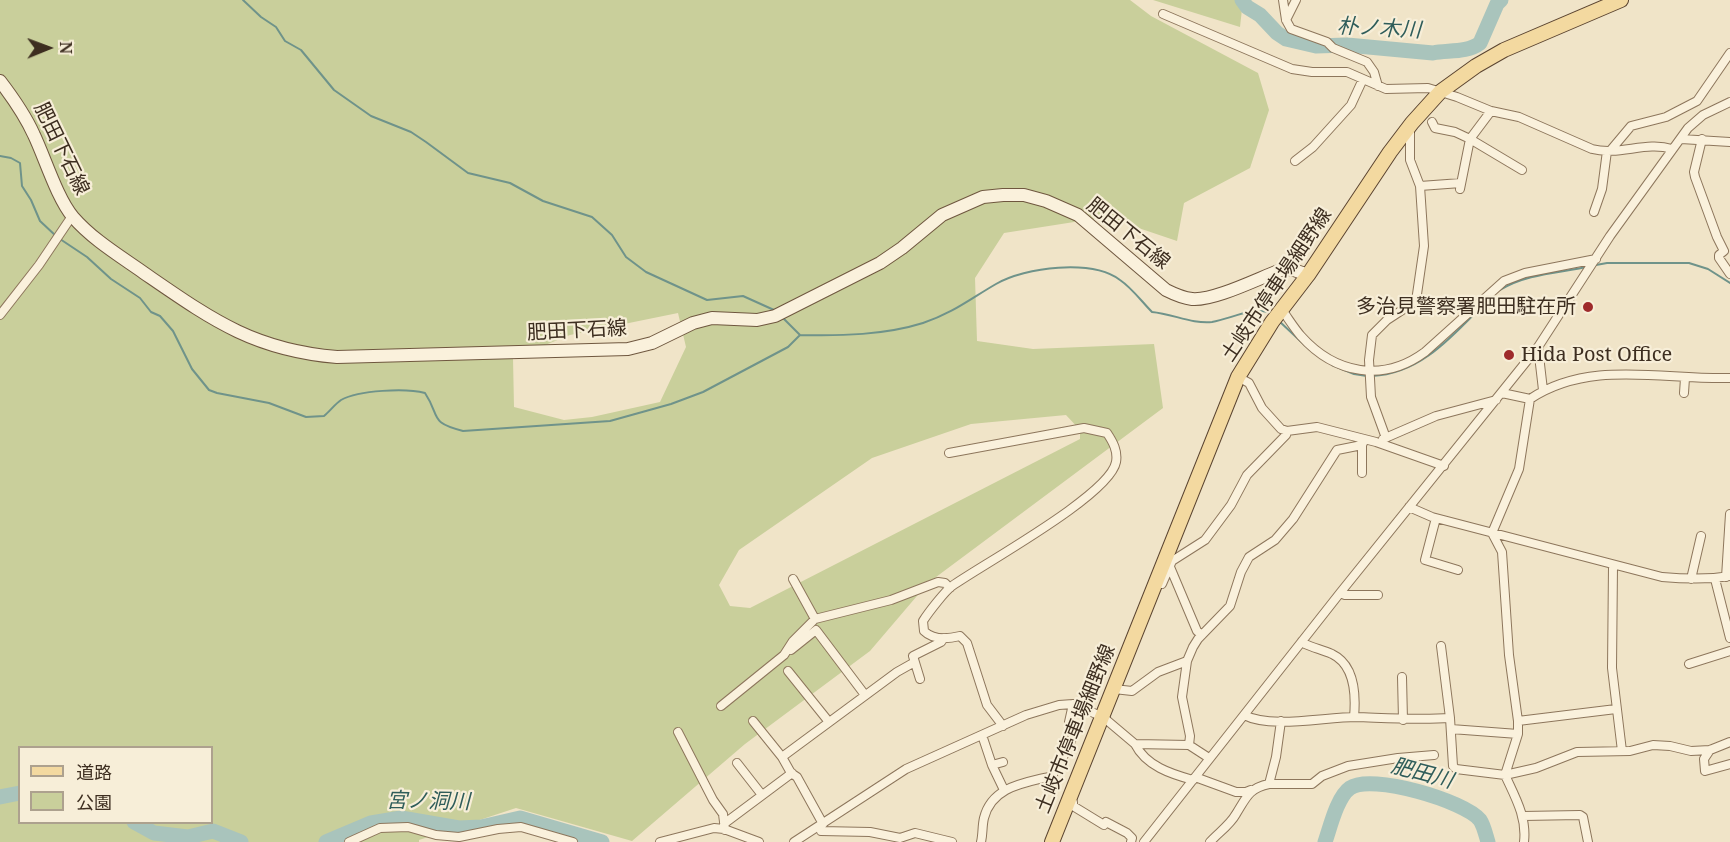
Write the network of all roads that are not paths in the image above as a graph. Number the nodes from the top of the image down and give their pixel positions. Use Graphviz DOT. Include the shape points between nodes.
graph roads {
  1 [pos="1283,0"];
  2 [pos="1296,0"];
  3 [pos="1621,0"];
  4 [pos="1163,14"];
  5 [pos="1286,20"];
  6 [pos="1730,53"];
  7 [pos="1363,79"];
  8 [pos="0,81"];
  9 [pos="1378,86"];
  10 [pos="1440,92"];
  11 [pos="1730,102"];
  12 [pos="1491,111"];
  13 [pos="1432,122"];
  14 [pos="1410,125"];
  15 [pos="1470,139"];
  16 [pos="1681,139"];
  17 [pos="1702,139"];
  18 [pos="1730,142"];
  19 [pos="1672,149"];
  20 [pos="1608,151"];
  21 [pos="1295,161"];
  22 [pos="1522,170"];
  23 [pos="1420,186"];
  24 [pos="1594,212"];
  25 [pos="72,216"];
  26 [pos="1727,253"];
  27 [pos="1595,260"];
  28 [pos="1730,274"];
  29 [pos="1308,275"];
  30 [pos="1278,314"];
  31 [pos="0,315"];
  32 [pos="1538,347"];
  33 [pos="1369,376"];
  34 [pos="1238,377"];
  35 [pos="1685,378"];
  36 [pos="1730,378"];
  37 [pos="1543,390"];
  38 [pos="1502,393"];
  39 [pos="1684,393"];
  40 [pos="1530,399"];
  41 [pos="1496,400"];
  42 [pos="1287,431"];
  43 [pos="1386,438"];
  44 [pos="1363,442"];
  45 [pos="1376,442"];
  46 [pos="949,453"];
  47 [pos="1444,466"];
  48 [pos="1362,473"];
  49 [pos="1409,507"];
  50 [pos="1730,514"];
  51 [pos="1436,518"];
  52 [pos="1492,533"];
  53 [pos="1701,536"];
  54 [pos="1613,566"];
  55 [pos="1170,567"];
  56 [pos="1458,570"];
  57 [pos="1728,576"];
  58 [pos="793,579"];
  59 [pos="1691,579"];
  60 [pos="1715,579"];
  61 [pos="950,588"];
  62 [pos="1340,593"];
  63 [pos="1378,595"];
  64 [pos="1148,599"];
  65 [pos="815,619"];
  66 [pos="1202,635"];
  67 [pos="944,638"];
  68 [pos="1730,638"];
  69 [pos="1302,641"];
  70 [pos="1442,646"];
  71 [pos="786,651"];
  72 [pos="1730,651"];
  73 [pos="1188,661"];
  74 [pos="913,663"];
  75 [pos="1689,664"];
  76 [pos="788,671"];
  77 [pos="1402,677"];
  78 [pos="920,679"];
  79 [pos="1114,689"];
  80 [pos="865,695"];
  81 [pos="1073,704"];
  82 [pos="721,706"];
  83 [pos="1616,709"];
  84 [pos="1244,715"];
  85 [pos="1103,717"];
  86 [pos="1354,717"];
  87 [pos="1449,718"];
  88 [pos="1403,720"];
  89 [pos="753,721"];
  90 [pos="1281,721"];
  91 [pos="1518,721"];
  92 [pos="829,722"];
  93 [pos="1003,726"];
  94 [pos="1451,729"];
  95 [pos="678,732"];
  96 [pos="1518,734"];
  97 [pos="982,735"];
  98 [pos="1730,742"];
  99 [pos="1135,744"];
  100 [pos="1189,745"];
  101 [pos="1710,750"];
  102 [pos="1622,751"];
  103 [pos="1434,755"];
  104 [pos="782,757"];
  105 [pos="1209,758"];
  106 [pos="1003,762"];
  107 [pos="737,763"];
  108 [pos="992,765"];
  109 [pos="1730,765"];
  110 [pos="792,773"];
  111 [pos="1505,775"];
  112 [pos="1194,778"];
  113 [pos="1269,784"];
  114 [pos="1254,789"];
  115 [pos="1004,790"];
  116 [pos="762,795"];
  117 [pos="1069,799"];
  118 [pos="1523,816"];
  119 [pos="725,826"];
  120 [pos="822,826"];
  121 [pos="349,842"];
  122 [pos="573,842"];
  123 [pos="660,842"];
  124 [pos="759,842"];
  125 [pos="794,842"];
  126 [pos="820,842"];
  127 [pos="952,842"];
  128 [pos="981,842"];
  129 [pos="1052,842"];
  130 [pos="1131,842"];
  131 [pos="1144,842"];
  132 [pos="1210,842"];
  133 [pos="1524,842"];
  134 [pos="1588,842"];
  1 -- 5 [label="street"];
  2 -- 5 [label="street"];
  3 -- 10 [label="main road, 土岐市停車場細野線" via="1504,50"];
  4 -- 7 [label="street" via="1292,69 1347,72"];
  5 -- 9 [label="street" via="1291,29 1368,62"];
  6 -- 20 [label="street" via="1697,101 1666,117 1631,126"];
  7 -- 9 [label="street"];
  7 -- 21 [label="street" via="1351,105"];
  8 -- 25 [label="main road, 肥田下石線" via="23,114"];
  9 -- 10 [label="street" via="1394,90 1420,87"];
  10 -- 12 [label="street"];
  10 -- 14 [label="main road, 土岐市停車場細野線"];
  11 -- 16 [label="street" via="1702,115"];
  12 -- 15 [label="street"];
  12 -- 20 [label="street" via="1519,117 1593,149"];
  13 -- 15 [label="street" via="1435,128"];
  14 -- 23 [label="street" via="1410,160"];
  14 -- 29 [label="main road, 土岐市停車場細野線"];
  15 -- 22 [label="street"];
  15 -- 23 [label="street" via="1460,186"];
  16 -- 17 [label="street"];
  16 -- 19 [label="street"];
  17 -- 18 [label="street"];
  17 -- 26 [label="street" via="1695,177 1717,237"];
  19 -- 20 [label="street" via="1660,146"];
  19 -- 27 [label="street"];
  20 -- 24 [label="street"];
  23 -- 33 [label="street" via="1424,246 1416,301 1374,332"];
  25 -- 29 [label="main road, 肥田下石線" via="104,246 210,318 278,348 337,357 628,349 712,318 757,320 775,316 880,263 942,215 983,197 1003,195 1024,195 1078,215 1166,290 1179,296 1208,298 1281,270"];
  25 -- 31 [label="street"];
  26 -- 28 [label="street" via="1719,258"];
  27 -- 32 [label="street"];
  27 -- 33 [label="street" via="1511,277 1417,358"];
  29 -- 30 [label="main road, 土岐市停車場細野線"];
  30 -- 33 [label="street" via="1322,353"];
  30 -- 34 [label="main road, 土岐市停車場細野線"];
  32 -- 37 [label="street"];
  32 -- 38 [label="street"];
  33 -- 43 [label="street" via="1371,397"];
  34 -- 42 [label="street" via="1249,382 1262,408"];
  34 -- 64 [label="main road, 土岐市停車場細野線"];
  35 -- 36 [label="street"];
  35 -- 37 [label="street" via="1618,373"];
  35 -- 39 [label="street"];
  37 -- 40 [label="street"];
  38 -- 40 [label="street"];
  38 -- 41 [label="street"];
  40 -- 52 [label="street" via="1519,469"];
  41 -- 43 [label="street" via="1436,416"];
  41 -- 47 [label="street"];
  42 -- 44 [label="street" via="1317,427"];
  42 -- 55 [label="street" via="1247,475 1205,540 1176,557"];
  43 -- 45 [label="street"];
  44 -- 45 [label="street"];
  44 -- 48 [label="street"];
  44 -- 66 [label="street" via="1337,450 1293,519 1275,540 1250,557 1230,606"];
  45 -- 47 [label="street"];
  46 -- 61 [label="street" via="1084,428 1107,433 1115,446 1116,462 1112,473 1081,503"];
  47 -- 49 [label="street"];
  49 -- 51 [label="street"];
  49 -- 62 [label="street"];
  50 -- 57 [label="street"];
  51 -- 52 [label="street"];
  51 -- 56 [label="street" via="1425,560"];
  52 -- 54 [label="street"];
  52 -- 91 [label="street" via="1502,552"];
  53 -- 59 [label="street"];
  54 -- 59 [label="street"];
  54 -- 83 [label="street" via="1612,668"];
  55 -- 64 [label="street" via="1156,596"];
  55 -- 66 [label="street"];
  57 -- 60 [label="street"];
  58 -- 65 [label="street"];
  59 -- 60 [label="street"];
  60 -- 68 [label="street"];
  61 -- 65 [label="street" via="938,582 891,600"];
  61 -- 67 [label="street" via="923,621 929,636"];
  62 -- 63 [label="street"];
  62 -- 69 [label="street"];
  64 -- 79 [label="main road, 土岐市停車場細野線"];
  65 -- 71 [label="street"];
  66 -- 73 [label="street"];
  67 -- 74 [label="street" via="913,656"];
  67 -- 93 [label="street" via="960,636 967,643 987,705"];
  69 -- 84 [label="street"];
  69 -- 86 [label="street" via="1334,655 1347,668 1353,683"];
  70 -- 87 [label="street"];
  71 -- 80 [label="street" via="816,630"];
  71 -- 82 [label="street"];
  72 -- 75 [label="street"];
  73 -- 79 [label="street" via="1158,672 1132,691"];
  73 -- 100 [label="street" via="1182,697"];
  74 -- 78 [label="street"];
  74 -- 80 [label="street"];
  76 -- 92 [label="street"];
  77 -- 88 [label="street"];
  79 -- 85 [label="main road, 土岐市停車場細野線"];
  80 -- 92 [label="street"];
  81 -- 85 [label="street"];
  81 -- 93 [label="street" via="1026,715"];
  81 -- 115 [label="street" via="1069,722 1073,736 1052,776"];
  83 -- 91 [label="street"];
  83 -- 102 [label="street"];
  84 -- 90 [label="street" via="1266,722"];
  84 -- 105 [label="street"];
  85 -- 99 [label="street"];
  85 -- 117 [label="main road, 土岐市停車場細野線"];
  86 -- 88 [label="street"];
  86 -- 90 [label="street"];
  87 -- 88 [label="street"];
  87 -- 94 [label="street"];
  89 -- 104 [label="street"];
  90 -- 113 [label="street"];
  91 -- 96 [label="street"];
  92 -- 104 [label="street"];
  93 -- 97 [label="street"];
  94 -- 96 [label="street"];
  94 -- 111 [label="street" via="1456,769"];
  95 -- 119 [label="street" via="721,809"];
  96 -- 111 [label="street"];
  97 -- 108 [label="street"];
  97 -- 120 [label="street" via="906,770"];
  98 -- 101 [label="street"];
  99 -- 100 [label="street"];
  99 -- 112 [label="street" via="1139,752 1168,773"];
  100 -- 105 [label="street"];
  101 -- 102 [label="street" via="1653,745"];
  101 -- 109 [label="street" via="1704,759 1705,771"];
  102 -- 111 [label="street" via="1577,752"];
  103 -- 113 [label="street" via="1348,766 1312,784"];
  104 -- 110 [label="street"];
  105 -- 112 [label="street"];
  106 -- 108 [label="street"];
  107 -- 116 [label="street"];
  108 -- 115 [label="street"];
  110 -- 116 [label="street"];
  110 -- 120 [label="street"];
  111 -- 118 [label="street"];
  112 -- 114 [label="street" via="1236,792"];
  112 -- 131 [label="street"];
  113 -- 114 [label="street"];
  114 -- 132 [label="street"];
  115 -- 128 [label="street" via="994,798 983,820"];
  116 -- 119 [label="street"];
  117 -- 129 [label="main road, 土岐市停車場細野線"];
  117 -- 130 [label="street" via="1073,806 1104,825 1106,822 1127,833"];
  118 -- 133 [label="street"];
  118 -- 134 [label="street" via="1580,815"];
  119 -- 123 [label="street"];
  119 -- 124 [label="street"];
  120 -- 125 [label="street"];
  120 -- 126 [label="street"];
  120 -- 127 [label="street" via="900,838 915,833"];
  121 -- 122 [label="street" via="380,828 408,827 459,837 521,827"];
}
